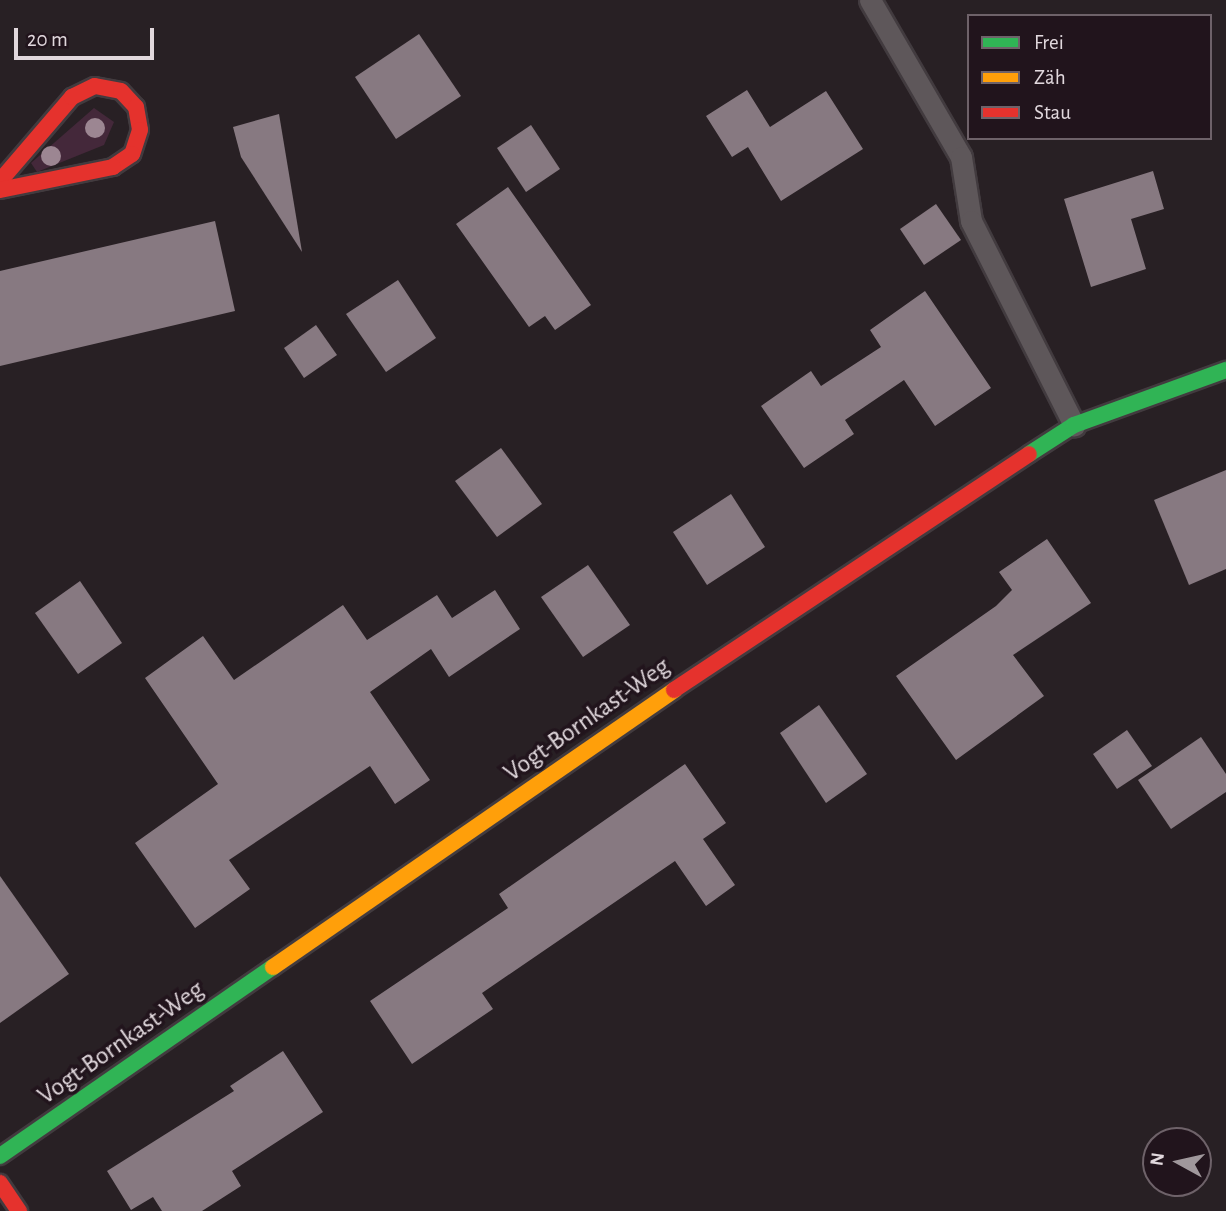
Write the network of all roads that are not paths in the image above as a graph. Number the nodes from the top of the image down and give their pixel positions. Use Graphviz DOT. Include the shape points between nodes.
graph roads {
  1 [pos="870,0"];
  2 [pos="0,181"];
  3 [pos="0,190"];
  4 [pos="1226,370"];
  5 [pos="1074,425"];
  6 [pos="0,1156"];
  7 [pos="0,1183"];
  8 [pos="19,1211"];
  1 -- 5 [label="lane" via="961,156 971,221"];
  2 -- 3 [label="street" via="72,97 95,86 121,92 136,107 140,130 132,154 113,167"];
  4 -- 5 [label="street, Vogt-Bornkast-Weg"];
  5 -- 6 [label="street, Vogt-Bornkast-Weg" via="830,582"];
  7 -- 8 [label="street"];
}
